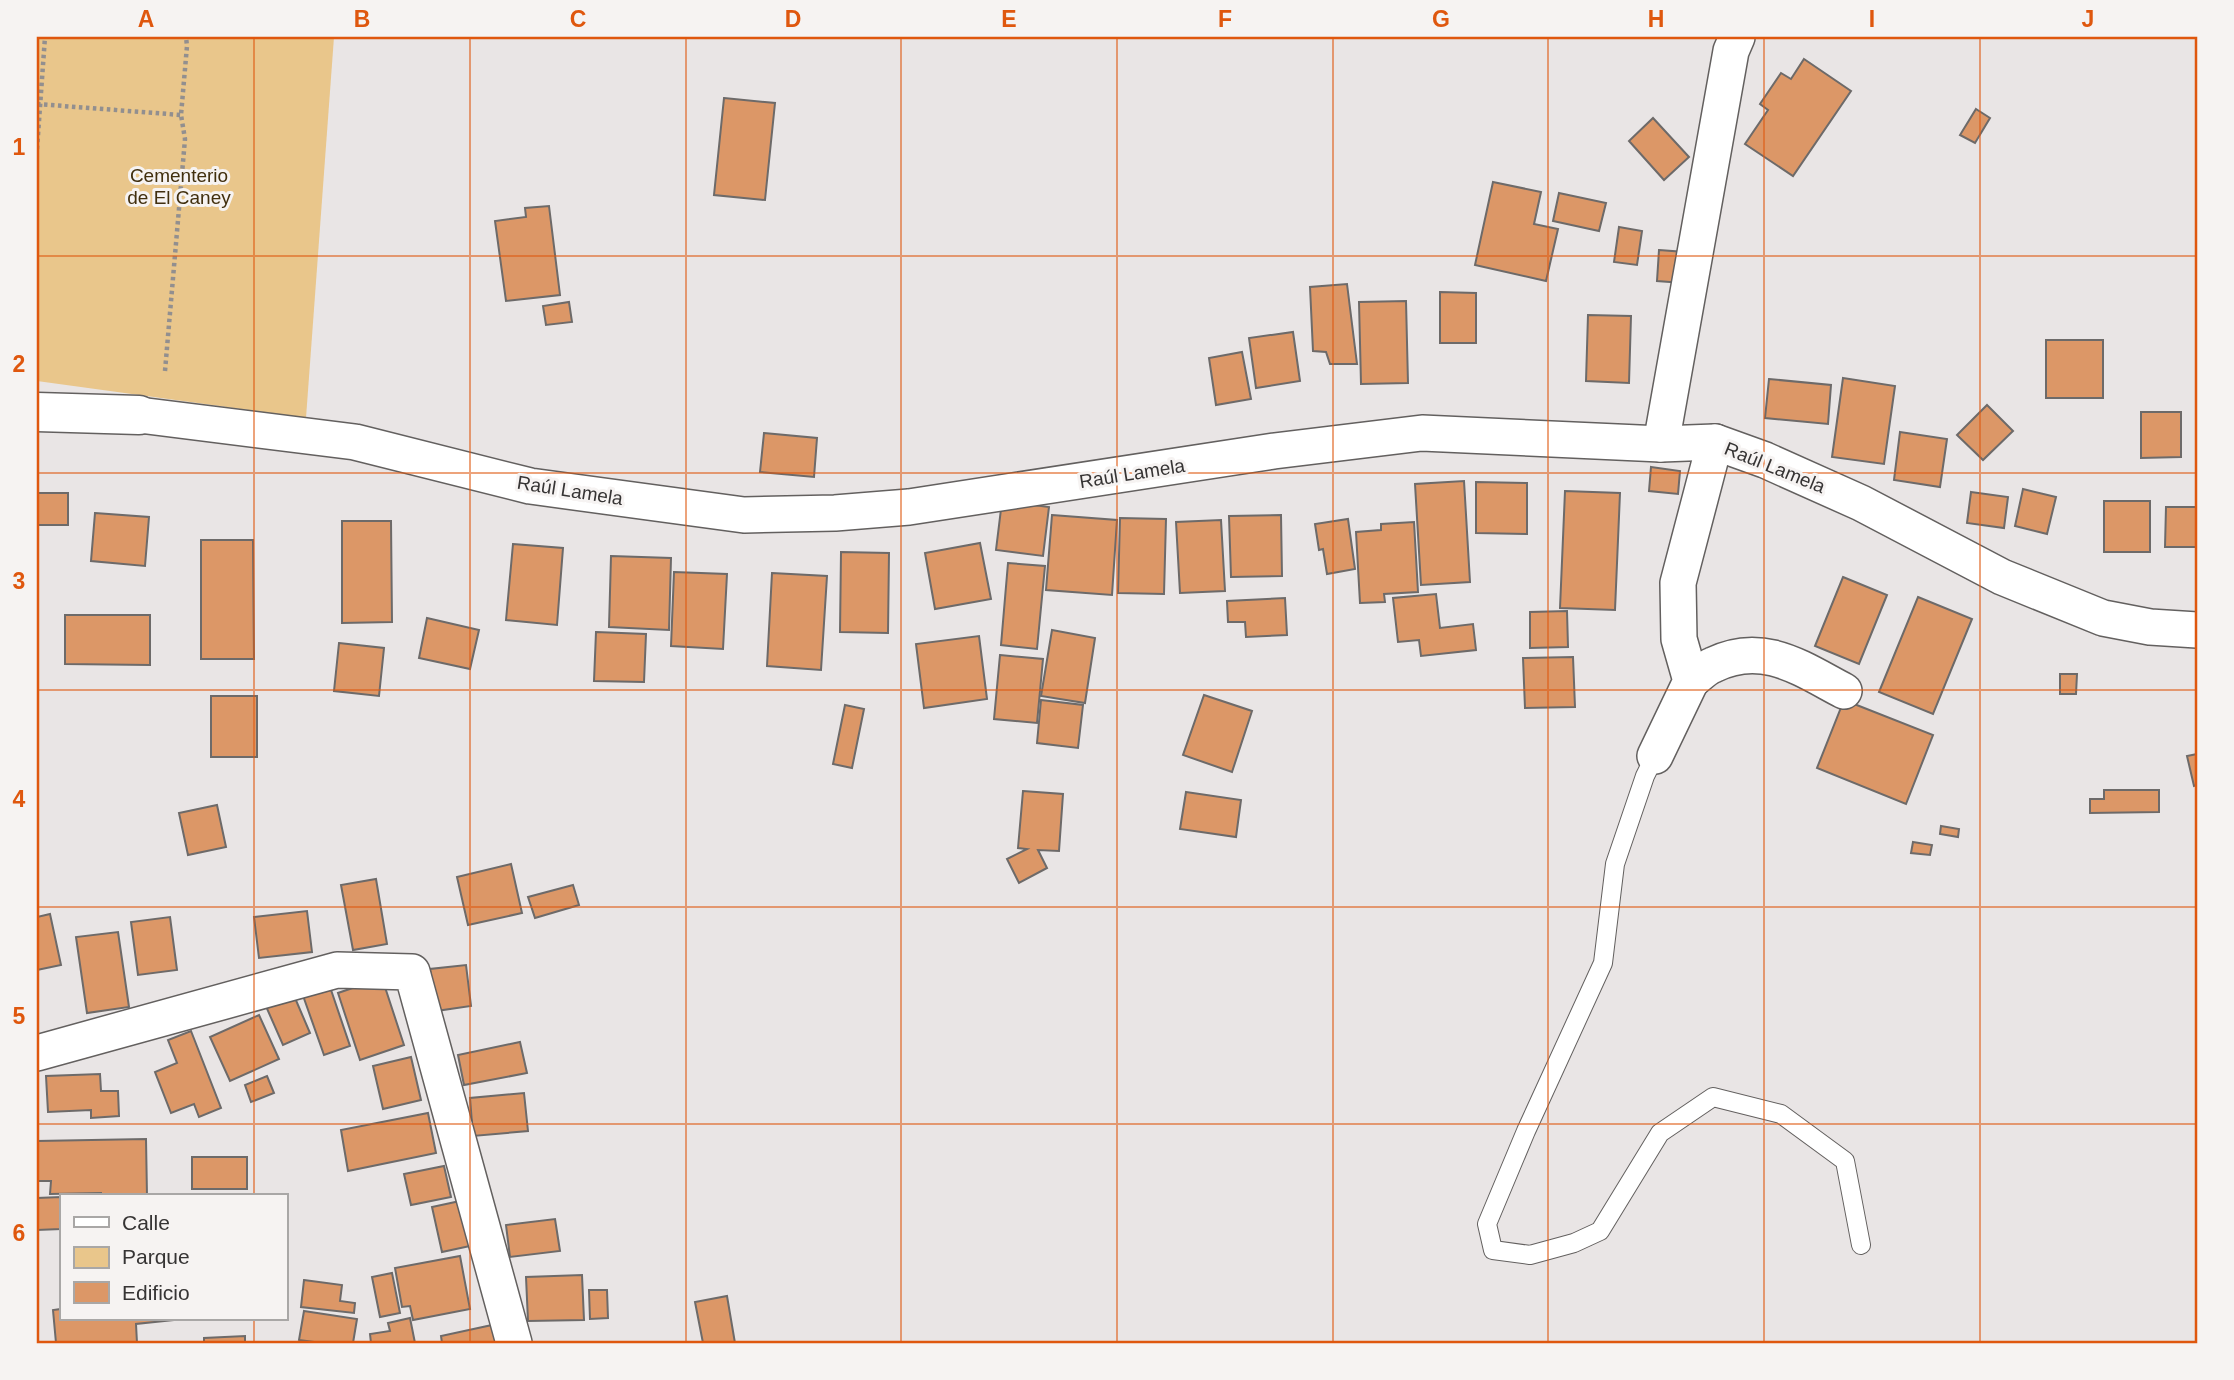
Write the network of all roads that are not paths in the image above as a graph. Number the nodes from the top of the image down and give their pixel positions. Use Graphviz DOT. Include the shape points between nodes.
graph roads {
  1 [pos="1737,37"];
  2 [pos="37,412"];
  3 [pos="139,415"];
  4 [pos="1715,442"];
  5 [pos="1661,444"];
  6 [pos="2197,630"];
  7 [pos="1691,681"];
  8 [pos="1844,691"];
  9 [pos="1655,756"];
  10 [pos="37,1053"];
  11 [pos="1861,1245"];
  12 [pos="514,1343"];
  1 -- 5 [label="street"];
  2 -- 3 [label="street, Raúl Lamela"];
  3 -- 5 [label="street, Raúl Lamela" via="355,442 530,486 744,515 909,507 1422,433"];
  4 -- 5 [label="street, Raúl Lamela"];
  4 -- 6 [label="street, Raúl Lamela" via="1849,497 2002,577 2103,618"];
  4 -- 7 [label="street" via="1678,583 1679,639"];
  7 -- 8 [label="street" via="1713,665 1739,656 1771,656 1798,665"];
  7 -- 9 [label="street"];
  9 -- 11 [label="lane" via="1615,864 1603,963 1488,1224 1493,1250 1530,1255 1600,1231 1660,1133 1713,1097 1781,1114 1845,1161"];
  10 -- 12 [label="street" via="337,970 412,972"];
}
